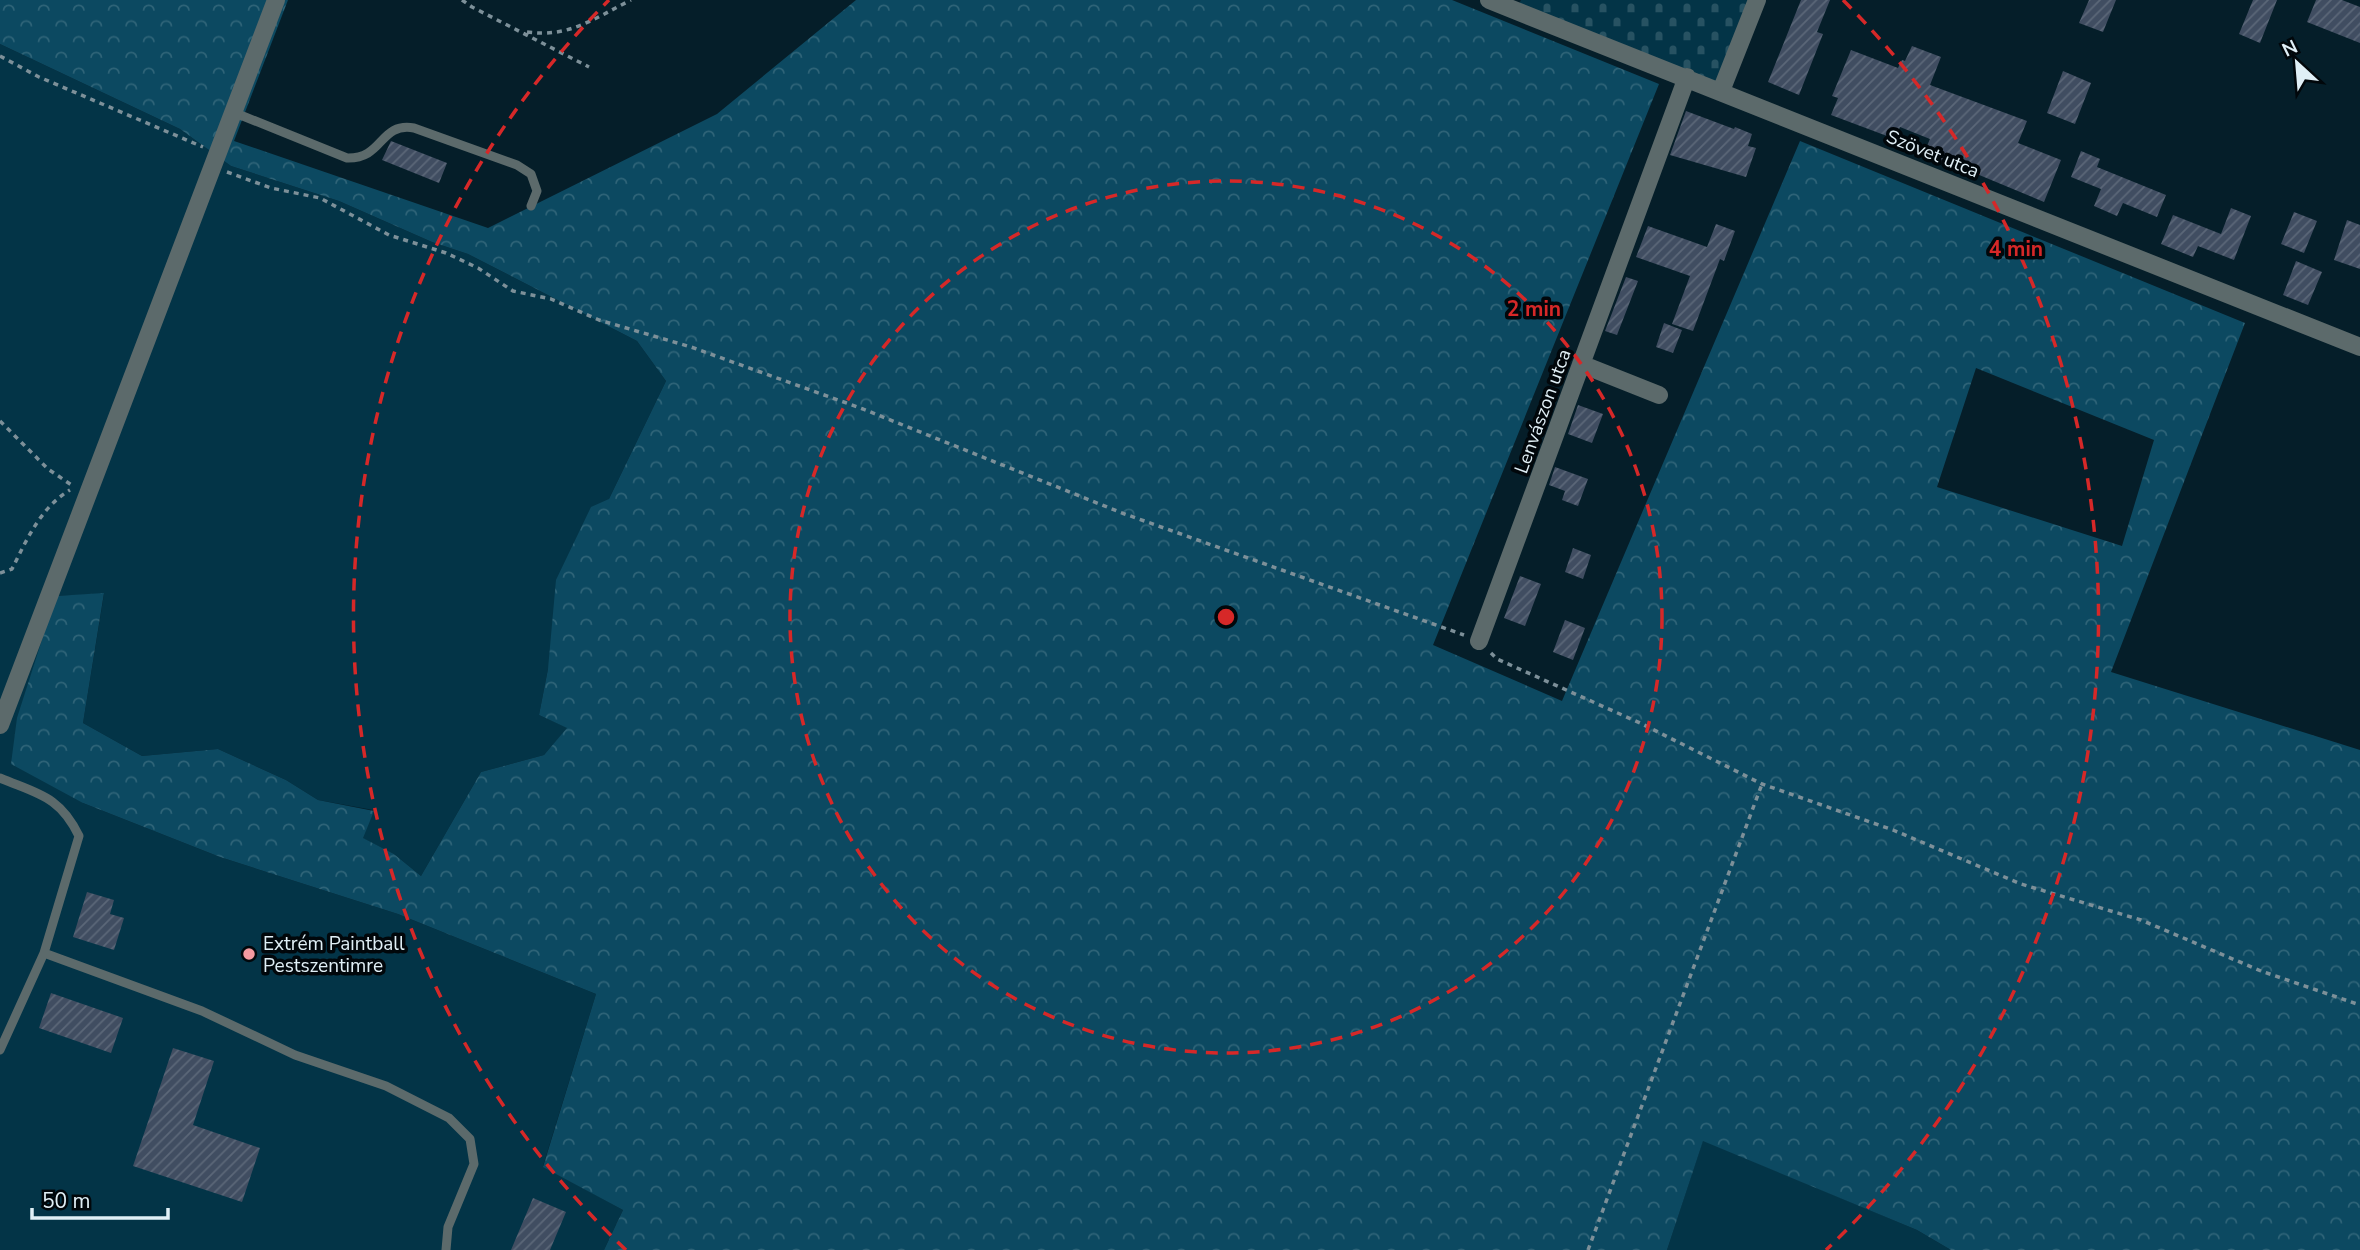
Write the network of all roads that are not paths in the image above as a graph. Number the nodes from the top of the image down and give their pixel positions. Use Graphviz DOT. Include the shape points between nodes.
graph roads {
  1 [pos="276,0"];
  2 [pos="1489,0"];
  3 [pos="1757,0"];
  4 [pos="1519,5"];
  5 [pos="1687,77"];
  6 [pos="1721,91"];
  7 [pos="233,112"];
  8 [pos="531,206"];
  9 [pos="2360,347"];
  10 [pos="1581,364"];
  11 [pos="1659,395"];
  12 [pos="1479,641"];
  13 [pos="0,725"];
  14 [pos="0,778"];
  15 [pos="44,953"];
  16 [pos="0,1050"];
  17 [pos="446,1250"];
  1 -- 7 [label="street"];
  2 -- 4 [label="street, Szövet utca"];
  3 -- 6 [label="street"];
  4 -- 5 [label="street, Szövet utca"];
  5 -- 6 [label="street, Szövet utca"];
  5 -- 10 [label="street, Lenvászon utca"];
  6 -- 9 [label="street, Szövet utca"];
  7 -- 8 [label="lane" via="357,159 396,128 414,128 531,174 537,191"];
  7 -- 13 [label="street" via="83,485"];
  10 -- 11 [label="street"];
  10 -- 12 [label="street, Lenvászon utca"];
  14 -- 15 [label="lane" via="52,800 70,817 79,836"];
  15 -- 16 [label="lane"];
  15 -- 17 [label="lane" via="202,1011 295,1055 386,1086 449,1118 470,1139 474,1164 448,1227"];
}
